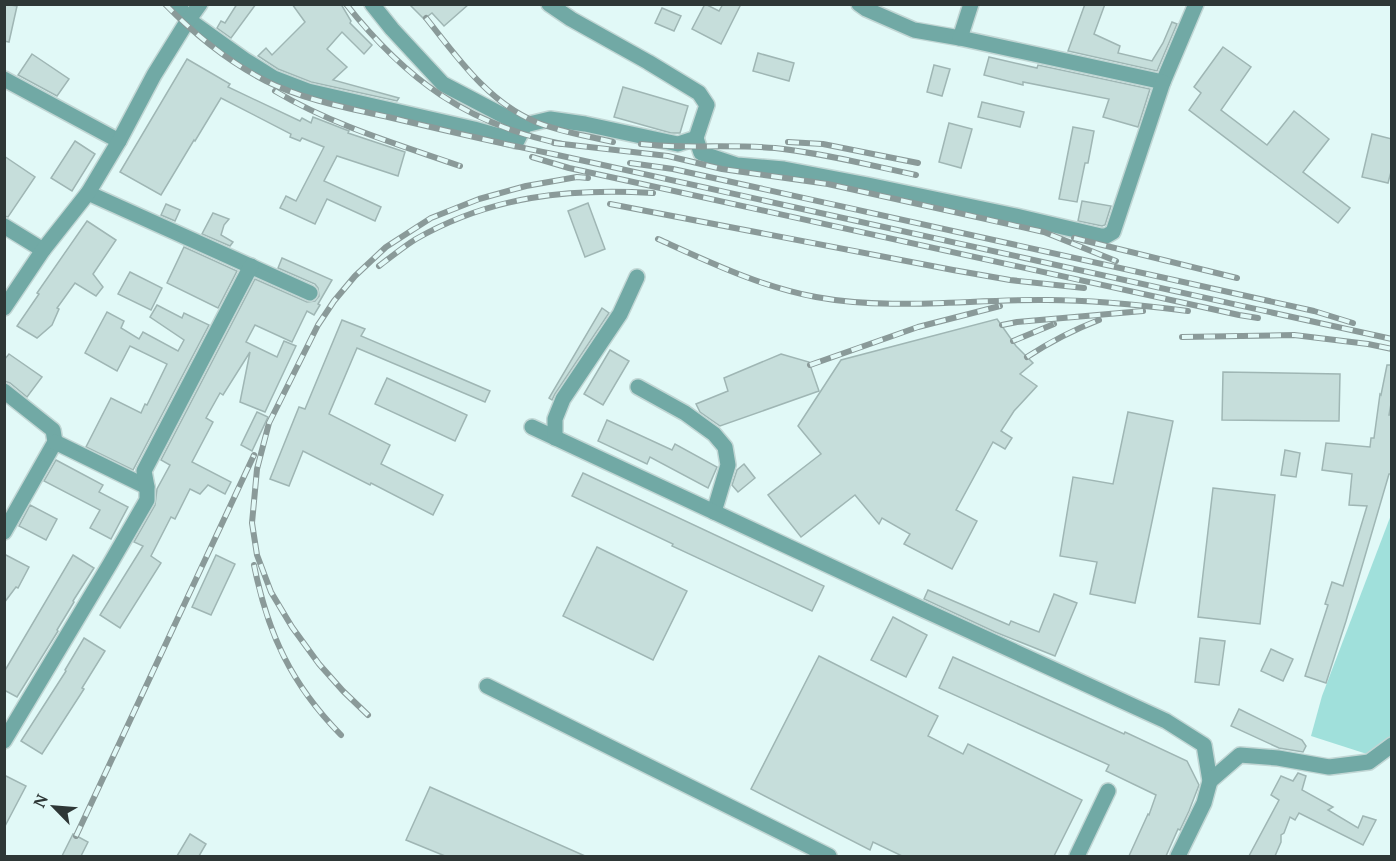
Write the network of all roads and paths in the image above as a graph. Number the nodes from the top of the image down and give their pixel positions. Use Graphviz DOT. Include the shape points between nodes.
graph roads {
  1 [pos="177,4"];
  2 [pos="200,4"];
  3 [pos="372,4"];
  4 [pos="549,4"];
  5 [pos="859,4"];
  6 [pos="971,4"];
  7 [pos="1196,4"];
  8 [pos="189,20"];
  9 [pos="960,38"];
  10 [pos="4,78"];
  11 [pos="1163,82"];
  12 [pos="525,125"];
  13 [pos="696,138"];
  14 [pos="119,141"];
  15 [pos="88,193"];
  16 [pos="4,226"];
  17 [pos="43,250"];
  18 [pos="251,266"];
  19 [pos="637,277"];
  20 [pos="310,293"];
  21 [pos="4,308"];
  22 [pos="638,387"];
  23 [pos="4,391"];
  24 [pos="532,427"];
  25 [pos="555,438"];
  26 [pos="55,442"];
  27 [pos="147,487"];
  28 [pos="714,512"];
  29 [pos="4,532"];
  30 [pos="487,686"];
  31 [pos="4,741"];
  32 [pos="1392,745"];
  33 [pos="1210,781"];
  34 [pos="1108,791"];
  35 [pos="829,856"];
  36 [pos="1077,856"];
  37 [pos="1178,856"];
  1 -- 8 [label="street"];
  2 -- 8 [label="street"];
  3 -- 12 [label="street" via="443,84"];
  4 -- 13 [label="street" via="699,93 708,105"];
  5 -- 9 [label="street" via="914,30"];
  6 -- 9 [label="street"];
  7 -- 11 [label="street"];
  8 -- 12 [label="street" via="274,78 308,91 517,141"];
  8 -- 14 [label="street"];
  9 -- 11 [label="street"];
  10 -- 14 [label="street"];
  11 -- 13 [label="street" via="1113,232 1101,237 847,181 737,165 701,153"];
  12 -- 13 [label="street" via="550,119 678,144"];
  14 -- 15 [label="street"];
  15 -- 17 [label="street"];
  15 -- 18 [label="street"];
  16 -- 17 [label="street"];
  17 -- 21 [label="street"];
  18 -- 20 [label="street"];
  18 -- 27 [label="street" via="144,471"];
  19 -- 25 [label="street" via="620,314 563,399 555,419"];
  22 -- 28 [label="street" via="685,413 725,447 728,465"];
  23 -- 26 [label="street" via="53,430"];
  24 -- 25 [label="street"];
  25 -- 28 [label="street"];
  26 -- 27 [label="street"];
  26 -- 29 [label="street"];
  27 -- 31 [label="street" via="147,500"];
  28 -- 33 [label="street" via="1166,720 1204,745"];
  30 -- 35 [label="street"];
  32 -- 33 [label="street" via="1369,762 1329,767 1240,754"];
  33 -- 37 [label="street" via="1204,803"];
  34 -- 36 [label="street"];
}
